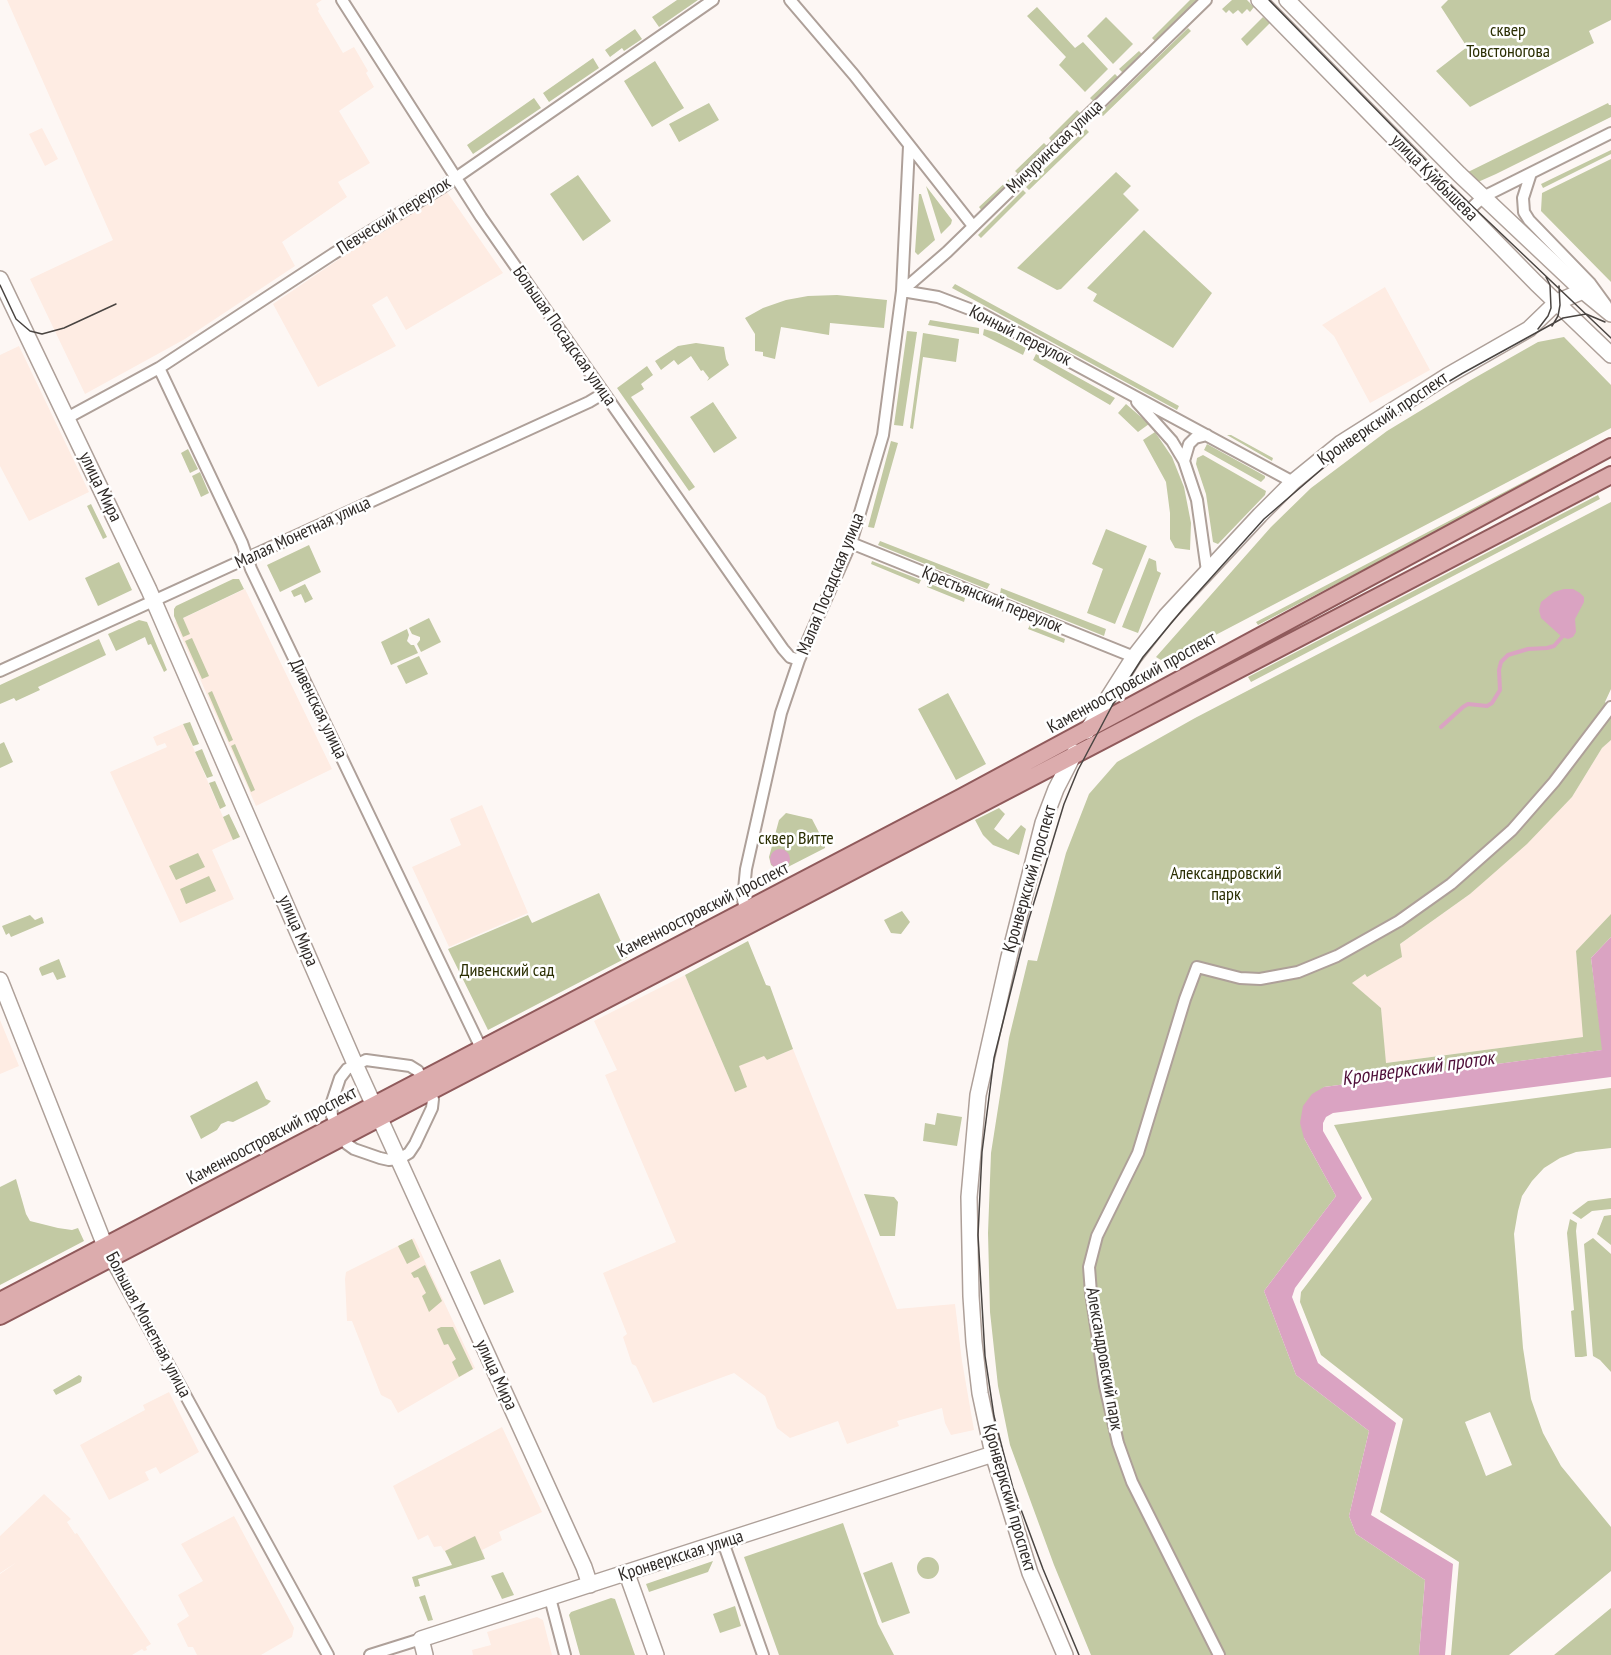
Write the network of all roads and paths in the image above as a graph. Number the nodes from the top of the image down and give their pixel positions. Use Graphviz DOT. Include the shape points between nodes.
graph roads {
  1 [pos="342,0"];
  2 [pos="713,0"];
  3 [pos="790,0"];
  4 [pos="1206,0"];
  5 [pos="1258,0"];
  6 [pos="1287,0"];
  7 [pos="1611,133"];
  8 [pos="909,146"];
  9 [pos="1531,173"];
  10 [pos="455,178"];
  11 [pos="1483,197"];
  12 [pos="1467,212"];
  13 [pos="973,226"];
  14 [pos="0,279"];
  15 [pos="902,291"];
  16 [pos="1583,291"];
  17 [pos="1557,302"];
  18 [pos="1611,313"];
  19 [pos="1611,355"];
  20 [pos="159,368"];
  21 [pos="604,393"];
  22 [pos="1131,396"];
  23 [pos="67,418"];
  24 [pos="1207,435"];
  25 [pos="1611,447"];
  26 [pos="1184,461"];
  27 [pos="1611,475"];
  28 [pos="1293,482"];
  29 [pos="851,543"];
  30 [pos="248,558"];
  31 [pos="1207,571"];
  32 [pos="154,601"];
  33 [pos="1134,657"];
  34 [pos="799,660"];
  35 [pos="0,671"];
  36 [pos="1611,707"];
  37 [pos="1088,730"];
  38 [pos="1072,758"];
  39 [pos="1028,780"];
  40 [pos="1052,802"];
  41 [pos="745,910"];
  42 [pos="0,980"];
  43 [pos="481,1048"];
  44 [pos="355,1064"];
  45 [pos="427,1084"];
  46 [pos="376,1111"];
  47 [pos="339,1131"];
  48 [pos="399,1159"];
  49 [pos="107,1252"];
  50 [pos="0,1301"];
  51 [pos="0,1316"];
  52 [pos="993,1454"];
  53 [pos="723,1542"];
  54 [pos="627,1574"];
  55 [pos="590,1585"];
  56 [pos="550,1598"];
  57 [pos="421,1639"];
  58 [pos="328,1655"];
  59 [pos="370,1655"];
  60 [pos="425,1655"];
  61 [pos="565,1655"];
  62 [pos="656,1655"];
  63 [pos="763,1655"];
  64 [pos="1065,1655"];
  65 [pos="1219,1655"];
  1 -- 10 [label="street, Большая Посадская улица"];
  2 -- 10 [label="street, Певческий переулок"];
  3 -- 8 [label="street"];
  4 -- 13 [label="street, Мичуринская улица"];
  5 -- 12 [label="street, улица Куйбышева"];
  6 -- 11 [label="street, улица Куйбышева"];
  7 -- 9 [label="street"];
  8 -- 13 [label="street"];
  8 -- 15 [label="street, Малая Посадская улица"];
  9 -- 11 [label="street"];
  9 -- 18 [label="street" via="1522,198 1524,213 1590,283"];
  10 -- 20 [label="street, Певческий переулок"];
  10 -- 21 [label="street, Большая Посадская улица"];
  11 -- 12 [label="street"];
  11 -- 16 [label="street, улица Куйбышева"];
  12 -- 17 [label="street, улица Куйбышева"];
  13 -- 15 [label="street, Мичуринская улица"];
  14 -- 23 [label="street, улица Мира"];
  15 -- 22 [label="street, Конный переулок" via="938,297 980,313"];
  15 -- 29 [label="street, Малая Посадская улица" via="882,435"];
  16 -- 17 [label="street, Кронверкский проспект"];
  16 -- 18 [label="street, улица Куйбышева"];
  17 -- 19 [label="street, улица Куйбышева"];
  17 -- 28 [label="street, Кронверкский проспект" via="1529,329 1341,443"];
  20 -- 23 [label="street, Певческий переулок"];
  20 -- 30 [label="street, Дивенская улица"];
  21 -- 30 [label="street, Малая Монетная улица"];
  21 -- 34 [label="street, Большая Посадская улица" via="783,649"];
  22 -- 24 [label="street, Конный переулок"];
  22 -- 26 [label="street, Конный переулок" via="1172,441"];
  23 -- 32 [label="street, улица Мира"];
  24 -- 26 [label="street" via="1189,444"];
  24 -- 28 [label="street, Конный переулок"];
  25 -- 37 [label="main road, Каменноостровский проспект"];
  26 -- 31 [label="street, Конный переулок" via="1197,500"];
  27 -- 38 [label="main road, Каменноостровский проспект"];
  28 -- 31 [label="street, Кронверкский проспект"];
  29 -- 33 [label="street, Крестьянский переулок"];
  29 -- 34 [label="street, Малая Посадская улица"];
  30 -- 32 [label="street, Малая Монетная улица"];
  30 -- 43 [label="street, Дивенская улица"];
  31 -- 33 [label="street, Кронверкский проспект"];
  32 -- 35 [label="street, Малая Монетная улица"];
  32 -- 44 [label="street, улица Мира"];
  33 -- 37 [label="street, Кронверкский проспект"];
  34 -- 41 [label="street, Малая Посадская улица" via="760,798 744,883"];
  36 -- 65 [label="street, Александровский парк" via="1512,830 1451,884 1399,921 1337,956 1298,972 1260,980 1197,967 1138,1153 1097,1236 1089,1267 1105,1386 1121,1450 1132,1482"];
  37 -- 38 [label="street, Кронверкский проспект"];
  37 -- 41 [label="main road, Каменноостровский проспект"];
  38 -- 39 [label="main road, Каменноостровский проспект"];
  38 -- 40 [label="street, Кронверкский проспект"];
  39 -- 40 [label="street" via="1045,785"];
  39 -- 45 [label="main road, Каменноостровский проспект"];
  40 -- 52 [label="street, Кронверкский проспект" via="1034,853 989,1039 973,1148 969,1206 971,1296 981,1393"];
  41 -- 43 [label="main road, Каменноостровский проспект"];
  42 -- 49 [label="street, Большая Монетная улица"];
  43 -- 45 [label="main road, Каменноостровский проспект"];
  44 -- 45 [label="street" via="374,1060 410,1066"];
  44 -- 46 [label="street, улица Мира"];
  44 -- 47 [label="street" via="340,1078 331,1105"];
  45 -- 46 [label="main road, Каменноостровский проспект"];
  45 -- 48 [label="street" via="434,1099 432,1108 415,1144"];
  46 -- 47 [label="main road, Каменноостровский проспект"];
  46 -- 48 [label="street, улица Мира"];
  47 -- 48 [label="street" via="354,1149 380,1158"];
  47 -- 49 [label="main road, Каменноостровский проспект"];
  48 -- 55 [label="street, улица Мира"];
  49 -- 50 [label="main road, Каменноостровский проспект"];
  49 -- 51 [label="main road, Каменноостровский проспект"];
  49 -- 58 [label="street, Большая Монетная улица"];
  52 -- 53 [label="street, Кронверкская улица"];
  52 -- 64 [label="street, Кронверкский проспект" via="1030,1574"];
  53 -- 54 [label="street, Кронверкская улица"];
  53 -- 63 [label="street"];
  54 -- 55 [label="street, Кронверкская улица"];
  54 -- 62 [label="street"];
  55 -- 56 [label="street, Кронверкская улица"];
  56 -- 57 [label="street, Кронверкская улица"];
  56 -- 61 [label="street"];
  57 -- 59 [label="street, Кронверкская улица"];
  57 -- 60 [label="street"];
}
